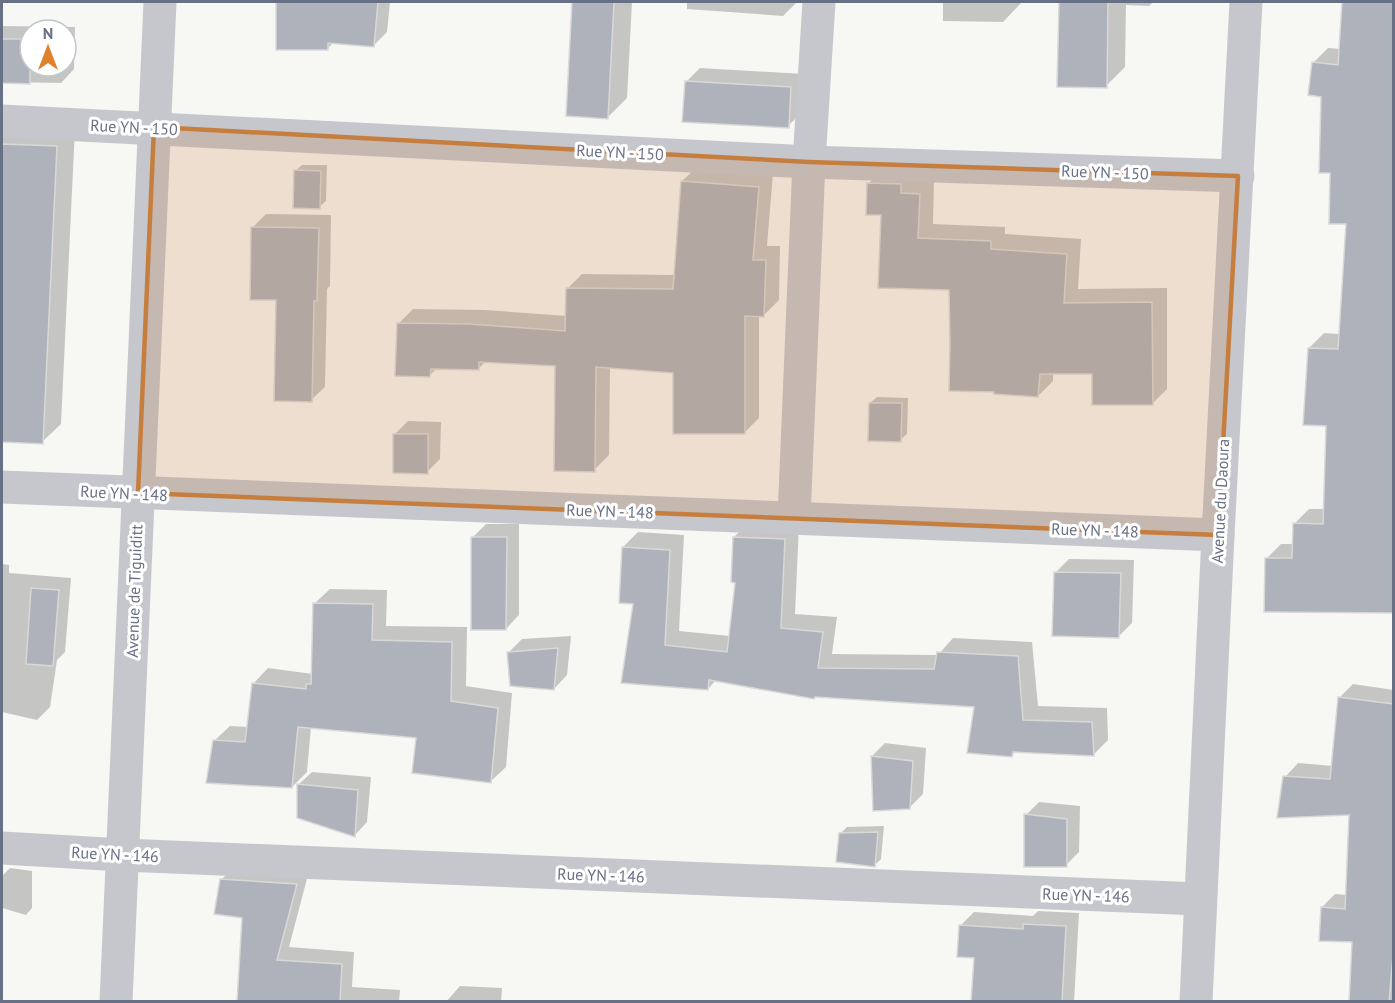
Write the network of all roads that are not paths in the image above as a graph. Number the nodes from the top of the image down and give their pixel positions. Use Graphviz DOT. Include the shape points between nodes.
graph roads {
  1 [pos="160,2"];
  2 [pos="819,2"];
  3 [pos="1246,2"];
  4 [pos="2,121"];
  5 [pos="154,127"];
  6 [pos="809,162"];
  7 [pos="1238,176"];
  8 [pos="2,487"];
  9 [pos="138,494"];
  10 [pos="794,518"];
  11 [pos="1218,535"];
  12 [pos="2,848"];
  13 [pos="123,855"];
  14 [pos="1200,899"];
  15 [pos="116,1002"];
  16 [pos="1196,1002"];
  1 -- 5 [label="street, Avenue de Tiguiditt"];
  2 -- 6 [label="street"];
  3 -- 7 [label="street, Avenue du Daoura"];
  4 -- 5 [label="street, Rue YN - 150"];
  5 -- 6 [label="street, Rue YN - 150"];
  5 -- 9 [label="street, Avenue de Tiguiditt"];
  6 -- 7 [label="street, Rue YN - 150"];
  6 -- 10 [label="street"];
  7 -- 11 [label="street, Avenue du Daoura"];
  8 -- 9 [label="street, Rue YN - 148"];
  9 -- 10 [label="street, Rue YN - 148"];
  9 -- 13 [label="street, Avenue de Tiguiditt"];
  10 -- 11 [label="street, Rue YN - 148"];
  11 -- 14 [label="street, Avenue du Daoura"];
  12 -- 13 [label="street, Rue YN - 146"];
  13 -- 14 [label="street, Rue YN - 146"];
  13 -- 15 [label="street, Avenue de Tiguiditt"];
  14 -- 16 [label="street, Avenue du Daoura"];
}
